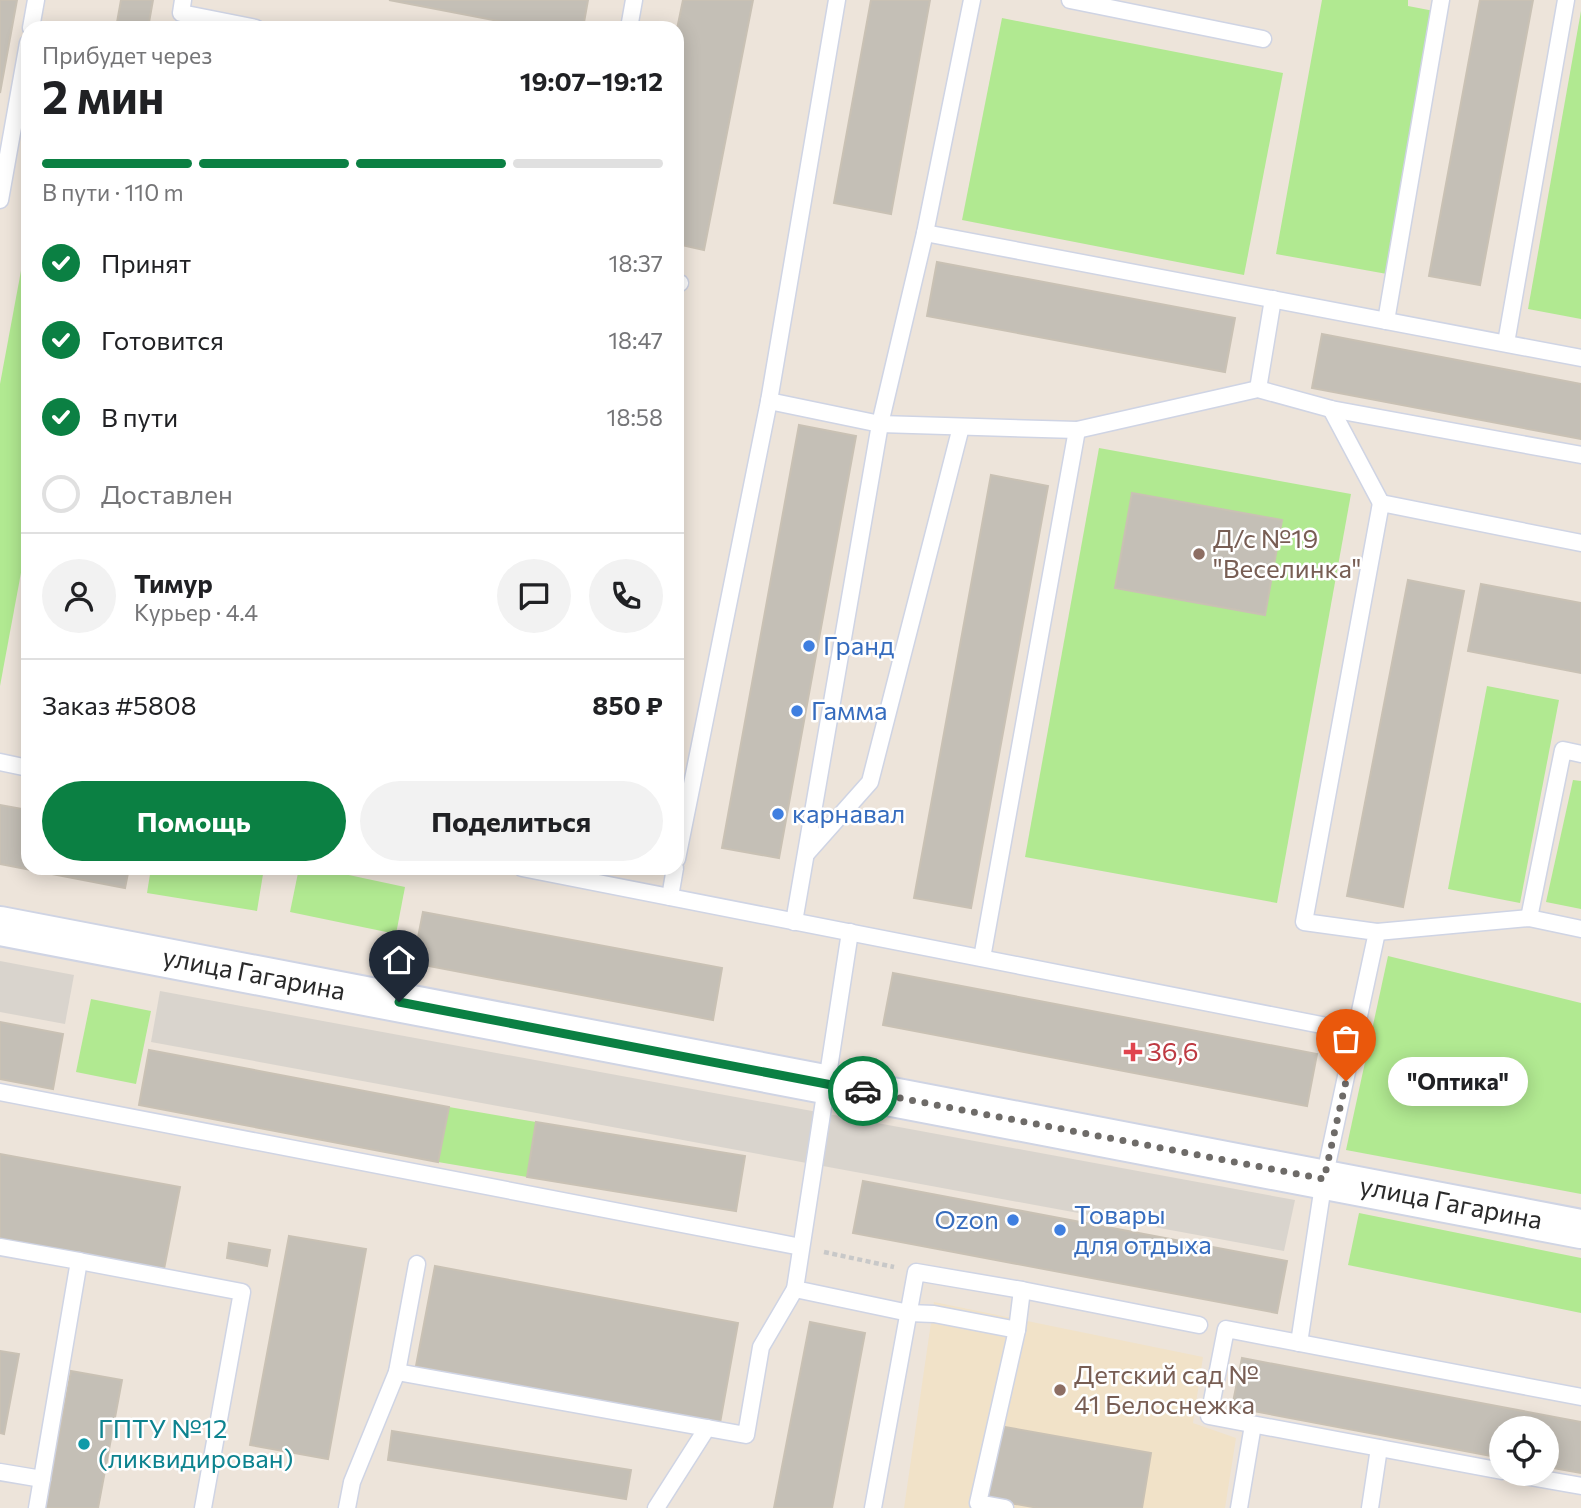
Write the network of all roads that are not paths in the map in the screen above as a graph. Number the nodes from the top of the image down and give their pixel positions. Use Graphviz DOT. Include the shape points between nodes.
graph roads {
  1 [pos="36,0"];
  2 [pos="183,0"];
  3 [pos="634,0"];
  4 [pos="837,0"];
  5 [pos="972,0"];
  6 [pos="1070,0"];
  7 [pos="1441,0"];
  8 [pos="1566,0"];
  9 [pos="32,21"];
  10 [pos="221,21"];
  11 [pos="630,21"];
  12 [pos="1263,39"];
  13 [pos="21,82"];
  14 [pos="0,200"];
  15 [pos="925,233"];
  16 [pos="1273,299"];
  17 [pos="1386,321"];
  18 [pos="1506,343"];
  19 [pos="1581,358"];
  20 [pos="1258,389"];
  21 [pos="769,401"];
  22 [pos="1331,409"];
  23 [pos="880,424"];
  24 [pos="961,427"];
  25 [pos="1077,430"];
  26 [pos="1581,455"];
  27 [pos="1381,503"];
  28 [pos="1581,543"];
  29 [pos="1581,754"];
  30 [pos="0,762"];
  31 [pos="21,766"];
  32 [pos="684,824"];
  33 [pos="805,855"];
  34 [pos="558,875"];
  35 [pos="674,875"];
  36 [pos="670,897"];
  37 [pos="1529,918"];
  38 [pos="794,922"];
  39 [pos="0,926"];
  40 [pos="1581,929"];
  41 [pos="850,933"];
  42 [pos="1377,933"];
  43 [pos="982,958"];
  44 [pos="1357,1032"];
  45 [pos="825,1084"];
  46 [pos="0,1092"];
  47 [pos="1324,1179"];
  48 [pos="1581,1228"];
  49 [pos="0,1247"];
  50 [pos="801,1247"];
  51 [pos="79,1261"];
  52 [pos="417,1264"];
  53 [pos="796,1289"];
  54 [pos="1022,1290"];
  55 [pos="909,1313"];
  56 [pos="1199,1325"];
  57 [pos="1017,1330"];
  58 [pos="1299,1343"];
  59 [pos="397,1372"];
  60 [pos="1581,1397"];
  61 [pos="1253,1425"];
  62 [pos="707,1428"];
  63 [pos="1379,1448"];
  64 [pos="1489,1469"];
  65 [pos="0,1472"];
  66 [pos="42,1479"];
  67 [pos="1559,1482"];
  68 [pos="1581,1486"];
  69 [pos="37,1508"];
  70 [pos="203,1508"];
  71 [pos="347,1508"];
  72 [pos="656,1508"];
  73 [pos="873,1508"];
  74 [pos="1005,1508"];
  75 [pos="1239,1508"];
  76 [pos="1370,1508"];
  1 -- 9 [label="lane"];
  2 -- 10 [label="lane" via="181,13"];
  3 -- 11 [label="lane"];
  4 -- 21 [label="lane"];
  5 -- 15 [label="lane"];
  6 -- 12 [label="lane"];
  7 -- 17 [label="lane"];
  8 -- 18 [label="lane"];
  13 -- 14 [label="lane"];
  15 -- 16 [label="lane"];
  15 -- 23 [label="lane"];
  16 -- 17 [label="lane"];
  16 -- 20 [label="lane"];
  17 -- 18 [label="lane"];
  18 -- 19 [label="lane"];
  20 -- 22 [label="lane"];
  20 -- 25 [label="lane"];
  21 -- 23 [label="lane"];
  21 -- 32 [label="lane"];
  22 -- 26 [label="lane"];
  22 -- 27 [label="lane"];
  23 -- 24 [label="lane"];
  23 -- 33 [label="lane"];
  24 -- 25 [label="lane"];
  24 -- 33 [label="lane" via="870,782"];
  25 -- 43 [label="lane"];
  27 -- 28 [label="lane"];
  27 -- 42 [label="lane" via="1304,922"];
  29 -- 37 [label="lane" via="1563,750"];
  30 -- 31 [label="lane"];
  33 -- 38 [label="lane"];
  34 -- 36 [label="lane"];
  35 -- 36 [label="lane"];
  36 -- 38 [label="lane"];
  37 -- 40 [label="lane"];
  37 -- 42 [label="lane"];
  38 -- 41 [label="lane"];
  39 -- 45 [label="street, улица Гагарина"];
  41 -- 43 [label="lane"];
  41 -- 45 [label="lane"];
  42 -- 44 [label="lane"];
  43 -- 44 [label="lane"];
  44 -- 47 [label="lane"];
  45 -- 47 [label="street, улица Гагарина"];
  45 -- 50 [label="lane"];
  46 -- 50 [label="lane"];
  47 -- 48 [label="street, улица Гагарина"];
  47 -- 58 [label="lane"];
  49 -- 51 [label="lane"];
  50 -- 53 [label="lane"];
  51 -- 66 [label="lane"];
  51 -- 70 [label="lane" via="242,1292"];
  52 -- 59 [label="lane"];
  53 -- 55 [label="lane"];
  53 -- 62 [label="lane" via="761,1347 746,1435"];
  54 -- 55 [label="lane" via="916,1272"];
  54 -- 56 [label="lane"];
  54 -- 57 [label="lane"];
  55 -- 57 [label="lane"];
  55 -- 73 [label="lane"];
  57 -- 74 [label="lane" via="978,1503"];
  58 -- 60 [label="lane"];
  58 -- 61 [label="lane" via="1226,1329 1209,1416"];
  59 -- 62 [label="lane"];
  59 -- 71 [label="lane" via="352,1482"];
  61 -- 63 [label="lane"];
  61 -- 75 [label="lane"];
  62 -- 72 [label="lane"];
  63 -- 64 [label="lane"];
  63 -- 76 [label="lane"];
  65 -- 66 [label="lane"];
  66 -- 69 [label="lane"];
  67 -- 68 [label="lane"];
}
